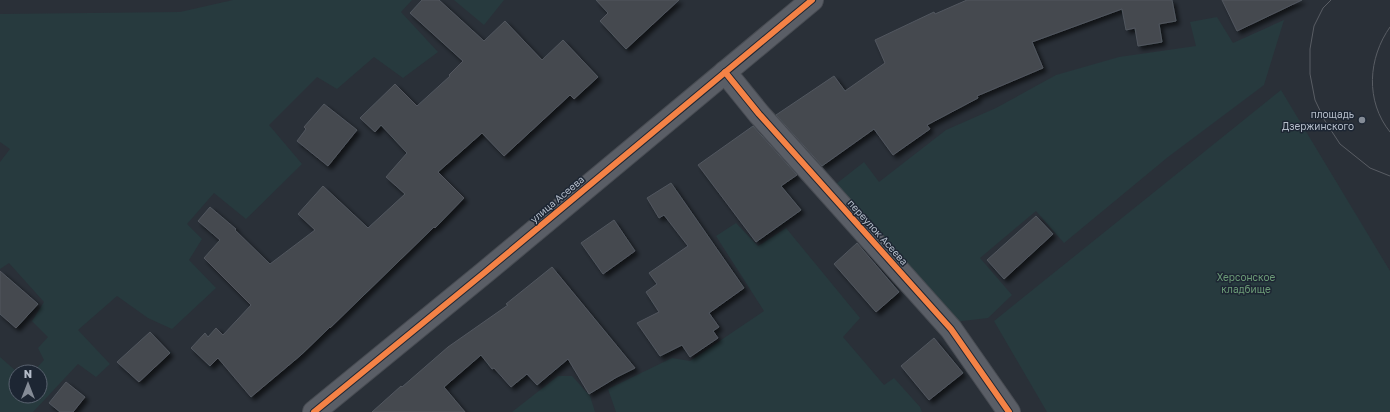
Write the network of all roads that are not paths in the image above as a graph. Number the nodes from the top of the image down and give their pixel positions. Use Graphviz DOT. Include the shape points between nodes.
graph roads {
  1 [pos="812,0"];
  2 [pos="725,72"];
  3 [pos="314,412"];
  4 [pos="1008,412"];
  1 -- 2 [label="street, улица Асеева"];
  2 -- 3 [label="street, улица Асеева"];
  2 -- 4 [label="street, переулок Асеева" via="759,114 951,328"];
}
